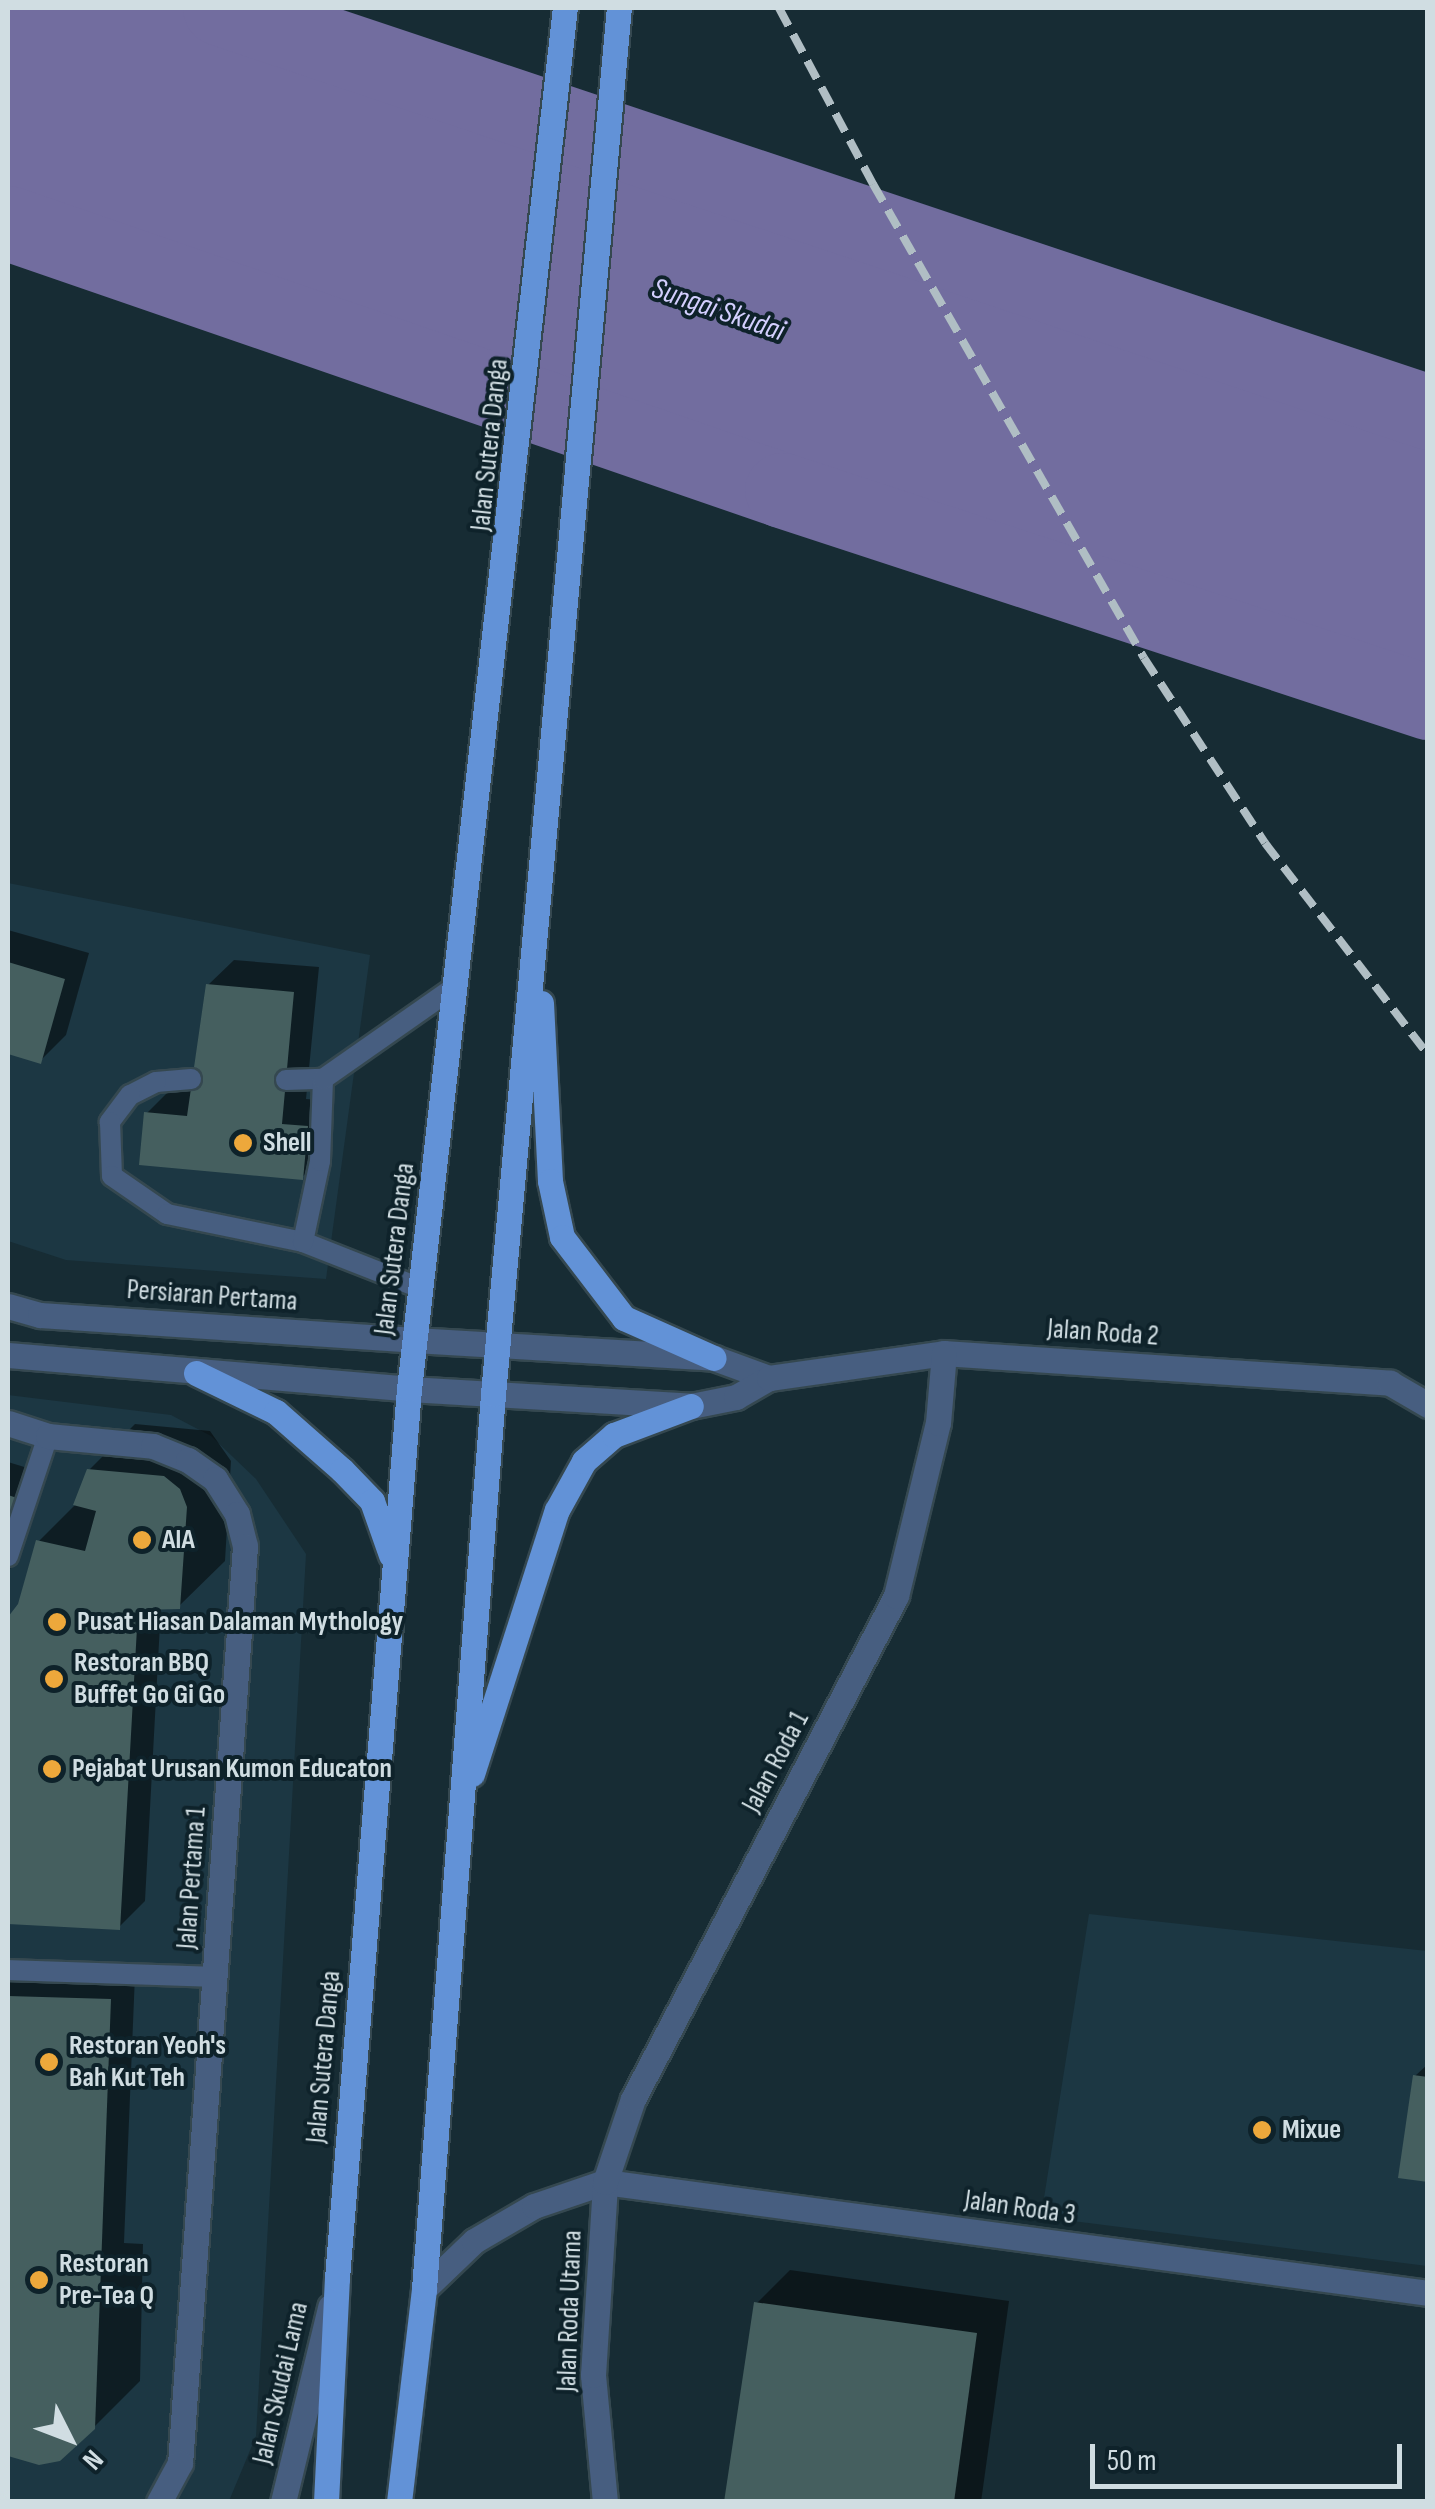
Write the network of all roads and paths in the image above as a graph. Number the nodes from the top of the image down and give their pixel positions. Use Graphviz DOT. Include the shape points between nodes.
graph roads {
  1 [pos="565,8"];
  2 [pos="619,8"];
  3 [pos="536,908"];
  4 [pos="456,986"];
  5 [pos="190,1079"];
  6 [pos="323,1079"];
  7 [pos="286,1080"];
  8 [pos="303,1242"];
  9 [pos="420,1288"];
  10 [pos="8,1306"];
  11 [pos="414,1340"];
  12 [pos="498,1346"];
  13 [pos="944,1352"];
  14 [pos="8,1355"];
  15 [pos="714,1358"];
  16 [pos="196,1373"];
  17 [pos="769,1378"];
  18 [pos="409,1389"];
  19 [pos="493,1394"];
  20 [pos="1428,1404"];
  21 [pos="690,1406"];
  22 [pos="8,1423"];
  23 [pos="48,1436"];
  24 [pos="8,1556"];
  25 [pos="395,1565"];
  26 [pos="458,1812"];
  27 [pos="8,1970"];
  28 [pos="215,1978"];
  29 [pos="606,2182"];
  30 [pos="336,2278"];
  31 [pos="424,2289"];
  32 [pos="1428,2293"];
  33 [pos="160,2502"];
  34 [pos="283,2502"];
  35 [pos="326,2502"];
  36 [pos="399,2502"];
  37 [pos="605,2502"];
  1 -- 4 [label="main road, Jalan Sutera Danga"];
  2 -- 3 [label="main road"];
  3 -- 12 [label="main road"];
  3 -- 15 [label="main road" via="550,1181 562,1237 624,1318"];
  4 -- 6 [label="lane"];
  4 -- 9 [label="main road, Jalan Sutera Danga"];
  5 -- 8 [label="lane" via="156,1082 130,1095 110,1122 112,1176 167,1214"];
  6 -- 7 [label="lane"];
  6 -- 8 [label="lane" via="320,1160"];
  8 -- 9 [label="lane"];
  9 -- 11 [label="main road, Jalan Sutera Danga"];
  10 -- 11 [label="street, Persiaran Pertama" via="40,1315"];
  11 -- 12 [label="street, Persiaran Pertama"];
  11 -- 18 [label="main road, Jalan Sutera Danga"];
  12 -- 15 [label="street, Jalan Roda 2"];
  12 -- 19 [label="main road"];
  13 -- 17 [label="street, Jalan Roda 2"];
  13 -- 20 [label="street, Jalan Roda 2" via="1390,1383"];
  13 -- 29 [label="street, Jalan Roda 1" via="938,1423 896,1596 633,2099"];
  14 -- 16 [label="street"];
  15 -- 17 [label="street, Jalan Roda 2"];
  16 -- 18 [label="street"];
  16 -- 25 [label="main road" via="276,1412 342,1470 372,1501"];
  17 -- 21 [label="street, Jalan Roda 2" via="736,1396"];
  18 -- 19 [label="street, Jalan Roda 2"];
  18 -- 25 [label="main road, Jalan Sutera Danga"];
  19 -- 21 [label="street, Jalan Roda 2"];
  19 -- 26 [label="main road"];
  21 -- 26 [label="main road" via="614,1435 584,1461 557,1510"];
  22 -- 23 [label="street, Jalan Pertama 1"];
  23 -- 24 [label="lane"];
  23 -- 28 [label="street, Jalan Pertama 1" via="152,1446 188,1460 215,1479 237,1514 245,1546"];
  25 -- 30 [label="main road, Jalan Sutera Danga"];
  26 -- 31 [label="main road"];
  27 -- 28 [label="lane"];
  28 -- 33 [label="street, Jalan Pertama 1" via="180,2462"];
  29 -- 31 [label="street" via="534,2206 474,2241"];
  29 -- 32 [label="street, Jalan Roda 3"];
  29 -- 37 [label="street, Jalan Roda Utama" via="593,2375"];
  30 -- 34 [label="street, Jalan Skudai Lama"];
  30 -- 35 [label="main road, Jalan Sutera Danga"];
  31 -- 36 [label="main road"];
}
